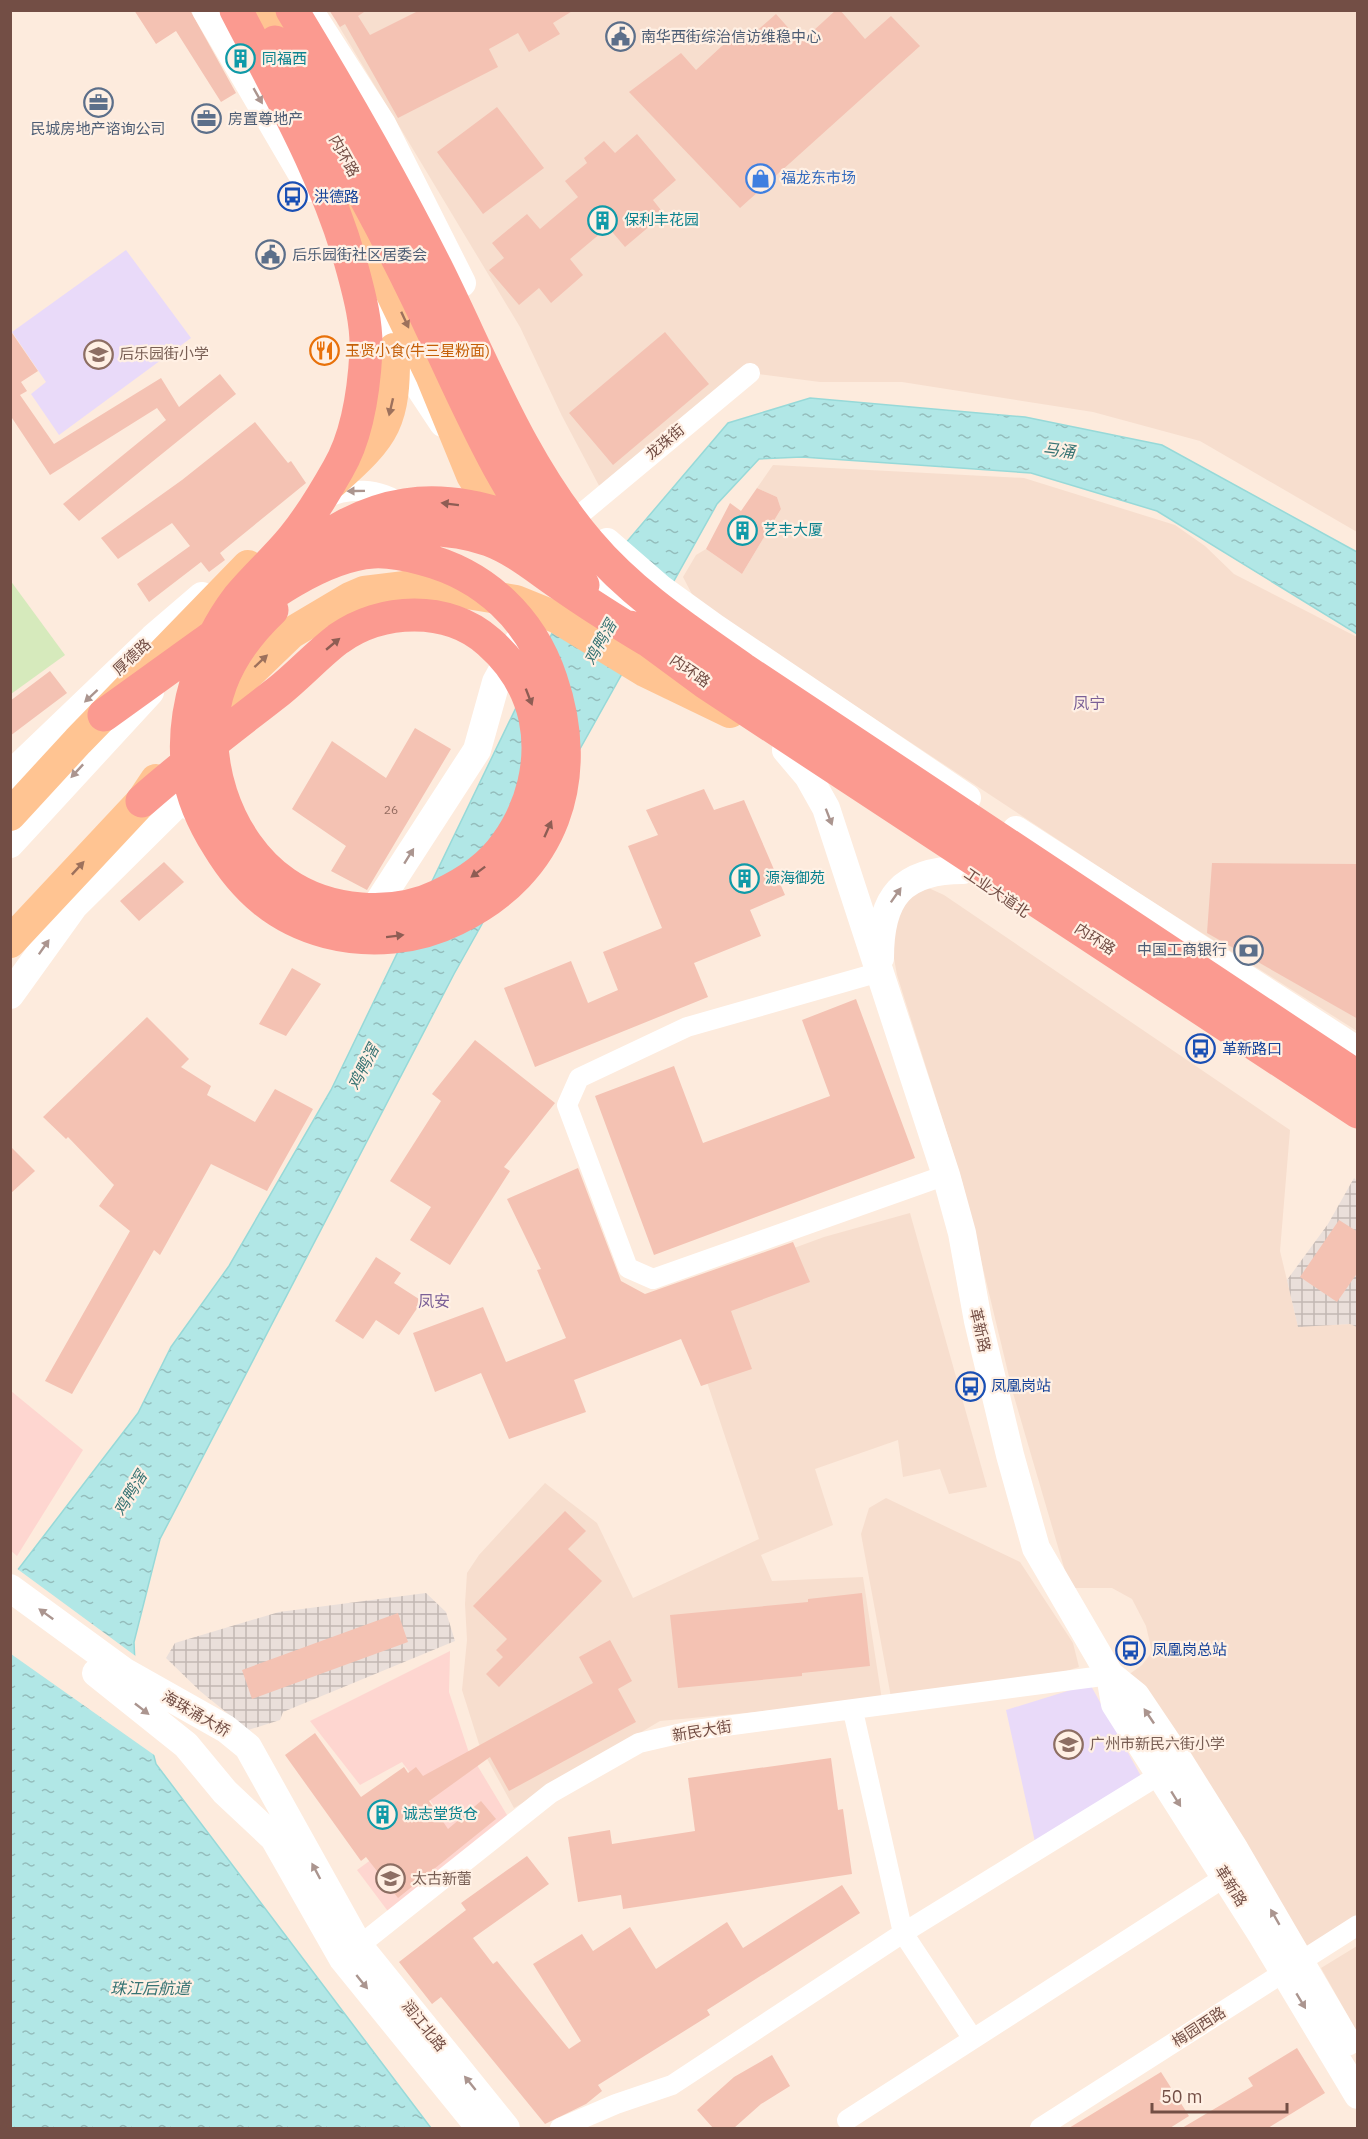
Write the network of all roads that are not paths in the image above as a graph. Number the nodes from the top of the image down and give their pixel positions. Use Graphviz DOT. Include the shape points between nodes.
graph roads {
  1 [pos="206,10"];
  2 [pos="236,10"];
  3 [pos="255,10"];
  4 [pos="266,10"];
  5 [pos="292,10"];
  6 [pos="309,10"];
  7 [pos="365,95"];
  8 [pos="388,198"];
  9 [pos="417,255"];
  10 [pos="486,339"];
  11 [pos="394,349"];
  12 [pos="750,373"];
  13 [pos="458,444"];
  14 [pos="304,508"];
  15 [pos="582,513"];
  16 [pos="264,550"];
  17 [pos="598,559"];
  18 [pos="364,592"];
  19 [pos="563,608"];
  20 [pos="655,632"];
  21 [pos="187,668"];
  22 [pos="281,690"];
  23 [pos="104,715"];
  24 [pos="786,750"];
  25 [pos="10,775"];
  26 [pos="181,800"];
  27 [pos="142,801"];
  28 [pos="10,815"];
  29 [pos="10,844"];
  30 [pos="971,859"];
  31 [pos="10,942"];
  32 [pos="1140,945"];
  33 [pos="880,972"];
  34 [pos="10,995"];
  35 [pos="1223,1000"];
  36 [pos="1358,1051"];
  37 [pos="1358,1072"];
  38 [pos="1358,1077"];
  39 [pos="1358,1095"];
  40 [pos="1358,1112"];
  41 [pos="1358,1130"];
  42 [pos="946,1174"];
  43 [pos="10,1588"];
  44 [pos="10,1612"];
  45 [pos="1110,1675"];
  46 [pos="853,1711"];
  47 [pos="1161,1774"];
  48 [pos="1225,1877"];
  49 [pos="1358,1925"];
  50 [pos="337,1928"];
  51 [pos="903,1933"];
  52 [pos="351,1953"];
  53 [pos="1292,1966"];
  54 [pos="973,2039"];
  55 [pos="1358,2058"];
  56 [pos="1358,2096"];
  57 [pos="847,2120"];
  58 [pos="480,2128"];
  59 [pos="506,2128"];
  60 [pos="560,2128"];
  61 [pos="1040,2128"];
  1 -- 11 [label="street, one-way" via="295,161"];
  2 -- 13 [label="main road, one-way" via="323,151 431,375"];
  2 -- 21 [label="highway" via="330,197 361,300 366,343 354,431 341,465 295,535 238,597"];
  3 -- 20 [label="highway, 内环路" via="348,164 503,478 565,566 595,598"];
  4 -- 8 [label="main road" via="327,93"];
  5 -- 20 [label="highway, 内环路" via="396,188 537,472"];
  6 -- 7 [label="street"];
  7 -- 8 [label="street"];
  7 -- 10 [label="street" via="406,168"];
  8 -- 9 [label="main road"];
  9 -- 10 [label="street"];
  9 -- 17 [label="main road" via="503,437 546,505"];
  10 -- 15 [label="street" via="534,440"];
  11 -- 13 [label="street"];
  11 -- 14 [label="main road, one-way" via="394,391 383,428 369,449"];
  12 -- 15 [label="street, 龙珠街"];
  13 -- 17 [label="street"];
  13 -- 19 [label="main road" via="472,475 512,538"];
  14 -- 16 [label="main road"];
  18 -- 14 [label="street, one-way" via="407,577 418,567 430,549 416,518 401,503 370,490 335,494"];
  15 -- 17 [label="street"];
  16 -- 23 [label="main road"];
  16 -- 25 [label="street, 厚德路, one-way" via="153,638"];
  17 -- 20 [label="main road"];
  18 -- 19 [label="main road" via="405,588 470,591"];
  27 -- 18 [label="main road, one-way" via="184,741 254,667 291,633"];
  19 -- 20 [label="main road"];
  26 -- 19 [label="street, one-way" via="222,830 265,877 298,902 324,915 367,924 477,750 496,682 522,634"];
  20 -- 21 [label="highway, one-way" via="585,554 547,532 504,514 442,502 416,502 357,518 315,542 278,574"];
  22 -- 20 [label="highway, one-way" via="339,639 367,623 386,618 435,616 481,635 516,671 530,696 538,742 536,773 518,828 489,864 471,878 409,906 366,909 321,901 285,884 269,871 241,835 219,784 212,751 220,686 248,634 277,604 339,553 372,537 409,531 464,534 489,540"];
  20 -- 24 [label="main road, 工业大道北" via="730,712"];
  20 -- 30 [label="street"];
  20 -- 32 [label="main road, 工业大道北"];
  20 -- 38 [label="highway, 内环路" via="1118,920"];
  20 -- 40 [label="highway, 内环路" via="736,702"];
  21 -- 21 [label="highway, one-way" via="192,702 186,748 188,776 204,824 232,870 265,904 304,925 369,938 436,928 495,895 512,880 550,826 562,785 566,747 562,710 546,661 520,619 489,589 450,566 407,555 373,552 345,559 278,590"];
  21 -- 23 [label="highway"];
  21 -- 29 [label="street, one-way"];
  22 -- 26 [label="highway"];
  22 -- 27 [label="highway" via="204,747"];
  23 -- 28 [label="main road"];
  24 -- 30 [label="main road, 工业大道北"];
  24 -- 33 [label="street, 革新路, one-way" via="808,776 826,808"];
  34 -- 26 [label="street, one-way" via="74,906"];
  31 -- 27 [label="main road, one-way"];
  30 -- 32 [label="main road, 工业大道北"];
  33 -- 30 [label="street, one-way" via="882,928 889,905 904,884 919,875"];
  32 -- 35 [label="main road, 工业大道北"];
  32 -- 35 [label="main road, 工业大道北"];
  33 -- 42 [label="street, 革新路"];
  33 -- 42 [label="street" via="687,1027 579,1078 567,1105 628,1268 653,1279"];
  35 -- 36 [label="street"];
  35 -- 37 [label="main road, 工业大道北"];
  35 -- 39 [label="street"];
  35 -- 41 [label="main road, 工业大道北"];
  42 -- 45 [label="street, 革新路" via="962,1233 978,1321 1036,1548"];
  50 -- 43 [label="street, 海珠涌大桥, one-way" via="248,1748 226,1729 125,1672"];
  44 -- 50 [label="street, 海珠涌大桥, one-way" via="186,1745 225,1792 274,1838"];
  45 -- 46 [label="street, 新民大街"];
  45 -- 47 [label="street, 革新路" via="1115,1704"];
  53 -- 45 [label="street, 革新路, one-way" via="1167,1742 1136,1696"];
  46 -- 51 [label="street"];
  46 -- 52 [label="street, 新民大街" via="695,1730 639,1743 551,1793"];
  47 -- 48 [label="street, 革新路, one-way"];
  47 -- 51 [label="street"];
  48 -- 53 [label="street, 革新路"];
  48 -- 54 [label="street"];
  49 -- 53 [label="street, 梅园西路"];
  50 -- 52 [label="street, 润江北路"];
  51 -- 54 [label="street"];
  51 -- 60 [label="street" via="672,2085"];
  52 -- 58 [label="street, 润江北路, one-way"];
  59 -- 52 [label="street, 润江北路, one-way"];
  53 -- 55 [label="street, 革新路"];
  53 -- 56 [label="street, 革新路, one-way"];
  53 -- 61 [label="street, 梅园西路"];
  54 -- 57 [label="street"];
}
